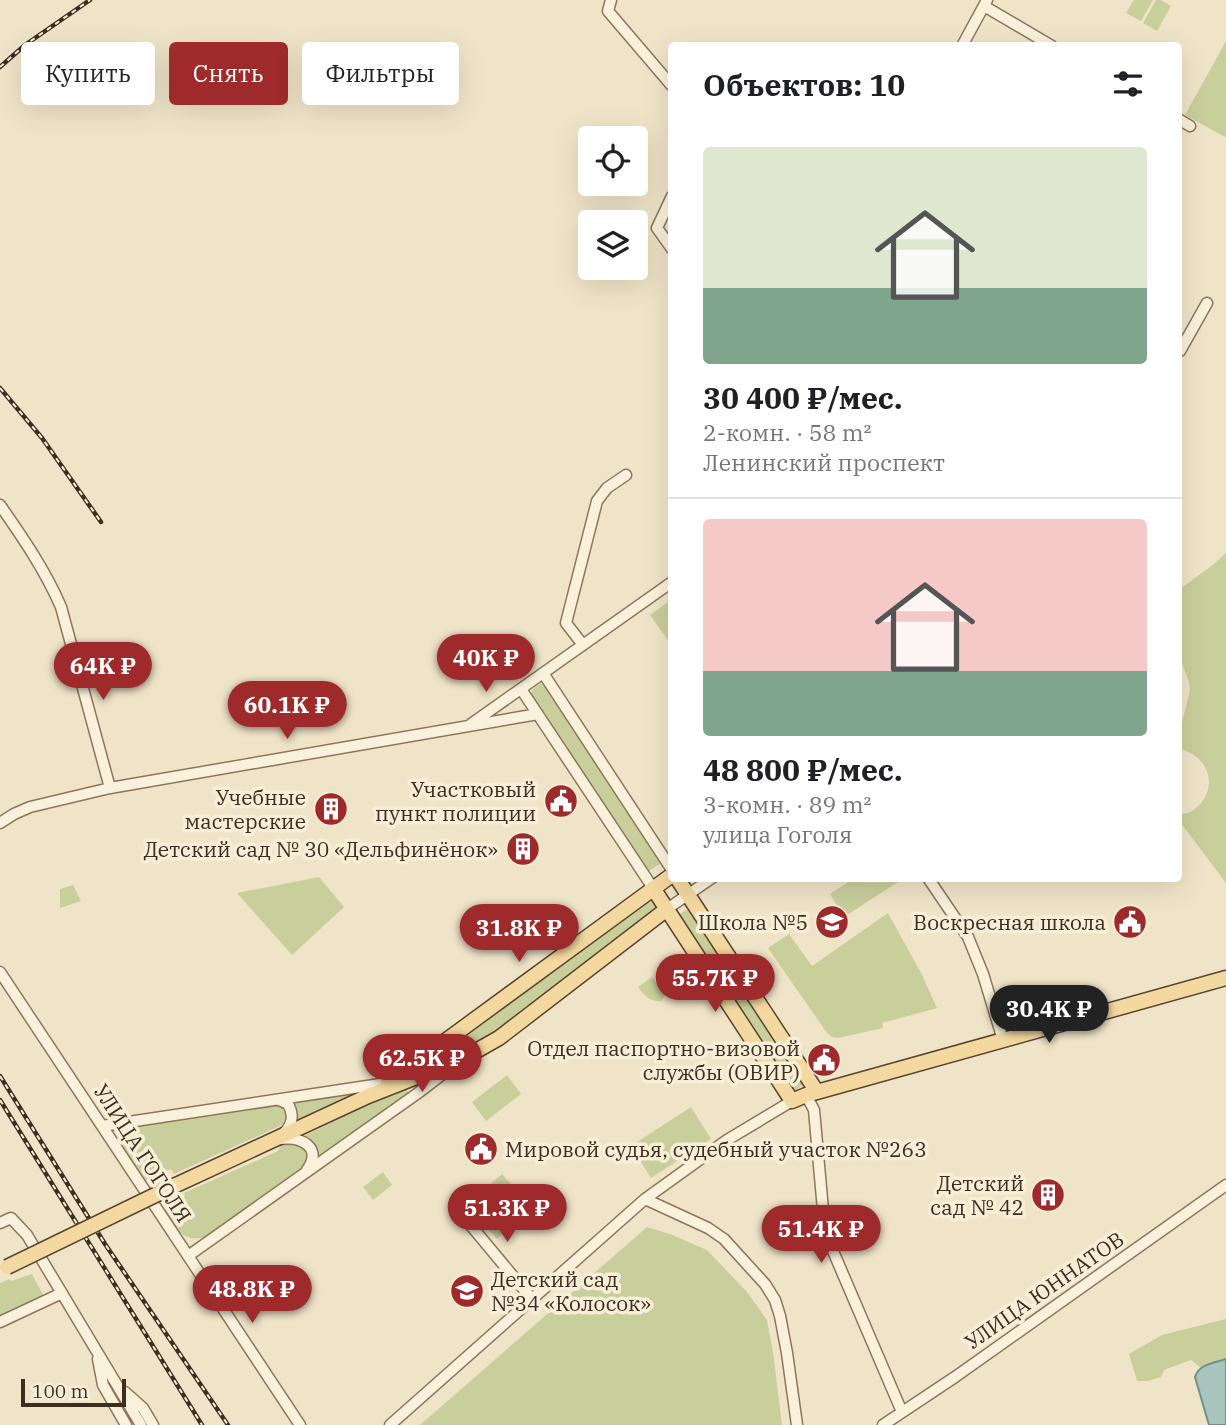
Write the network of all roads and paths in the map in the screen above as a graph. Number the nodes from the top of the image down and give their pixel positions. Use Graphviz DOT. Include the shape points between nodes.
graph roads {
  1 [pos="611,0"];
  2 [pos="986,3"];
  3 [pos="964,42"];
  4 [pos="1046,42"];
  5 [pos="668,81"];
  6 [pos="668,205"];
  7 [pos="668,243"];
  8 [pos="1207,303"];
  9 [pos="1182,326"];
  10 [pos="1191,332"];
  11 [pos="1182,348"];
  12 [pos="626,475"];
  13 [pos="0,505"];
  14 [pos="668,585"];
  15 [pos="583,645"];
  16 [pos="543,673"];
  17 [pos="521,689"];
  18 [pos="538,714"];
  19 [pos="469,726"];
  20 [pos="110,788"];
  21 [pos="0,823"];
  22 [pos="668,864"];
  23 [pos="668,878"];
  24 [pos="680,882"];
  25 [pos="706,882"];
  26 [pos="931,882"];
  27 [pos="653,888"];
  28 [pos="688,895"];
  29 [pos="667,909"];
  30 [pos="0,972"];
  31 [pos="1226,978"];
  32 [pos="1003,1040"];
  33 [pos="462,1059"];
  34 [pos="387,1083"];
  35 [pos="368,1096"];
  36 [pos="805,1096"];
  37 [pos="279,1100"];
  38 [pos="102,1126"];
  39 [pos="274,1140"];
  40 [pos="302,1175"];
  41 [pos="1226,1185"];
  42 [pos="645,1199"];
  43 [pos="458,1210"];
  44 [pos="0,1223"];
  45 [pos="188,1256"];
  46 [pos="4,1269"];
  47 [pos="62,1293"];
  48 [pos="533,1299"];
  49 [pos="0,1322"];
  50 [pos="96,1349"];
  51 [pos="118,1387"];
  52 [pos="902,1412"];
  53 [pos="126,1425"];
  54 [pos="141,1425"];
  55 [pos="153,1425"];
  56 [pos="300,1425"];
  57 [pos="390,1425"];
  58 [pos="797,1425"];
  59 [pos="883,1425"];
  1 -- 5 [label="street" via="608,11"];
  2 -- 3 [label="street"];
  2 -- 4 [label="street"];
  6 -- 7 [label="street" via="657,228"];
  8 -- 10 [label="street"];
  9 -- 10 [label="street"];
  10 -- 11 [label="street"];
  12 -- 15 [label="street" via="597,501 584,551 566,623"];
  13 -- 20 [label="street" via="35,555 61,607"];
  14 -- 15 [label="street"];
  15 -- 16 [label="street"];
  16 -- 17 [label="street"];
  16 -- 22 [label="street"];
  17 -- 18 [label="street"];
  17 -- 19 [label="street"];
  18 -- 19 [label="street"];
  18 -- 27 [label="street"];
  19 -- 20 [label="street"];
  20 -- 21 [label="street" via="30,807"];
  23 -- 27 [label="main road"];
  24 -- 28 [label="main road"];
  25 -- 28 [label="street"];
  26 -- 32 [label="street" via="968,937"];
  27 -- 29 [label="main road"];
  27 -- 34 [label="main road"];
  28 -- 29 [label="street"];
  28 -- 36 [label="main road"];
  29 -- 33 [label="main road" via="499,1038"];
  29 -- 36 [label="main road"];
  30 -- 38 [label="street, УЛИЦА ГОГОЛЯ"];
  31 -- 32 [label="main road"];
  32 -- 36 [label="main road"];
  33 -- 35 [label="main road"];
  33 -- 40 [label="street"];
  34 -- 35 [label="main road"];
  34 -- 37 [label="street"];
  35 -- 39 [label="main road"];
  36 -- 42 [label="street" via="727,1140"];
  36 -- 52 [label="street" via="814,1110 830,1244"];
  37 -- 38 [label="street"];
  37 -- 39 [label="street" via="290,1107 292,1119"];
  38 -- 45 [label="street, УЛИЦА ГОГОЛЯ"];
  39 -- 40 [label="street" via="307,1144 312,1161"];
  39 -- 46 [label="main road, bridge"];
  40 -- 45 [label="street"];
  41 -- 52 [label="street, УЛИЦА ЮННАТОВ"];
  42 -- 48 [label="street"];
  42 -- 58 [label="street" via="724,1239 765,1284 780,1316"];
  43 -- 48 [label="street"];
  44 -- 47 [label="street" via="11,1218 22,1228"];
  45 -- 56 [label="street, УЛИЦА ГОГОЛЯ"];
  47 -- 49 [label="street"];
  47 -- 50 [label="street"];
  48 -- 57 [label="street"];
  50 -- 51 [label="street"];
  50 -- 53 [label="street" via="103,1385"];
  51 -- 54 [label="street"];
  51 -- 55 [label="street" via="143,1408"];
  52 -- 59 [label="street, УЛИЦА ЮННАТОВ"];
}
